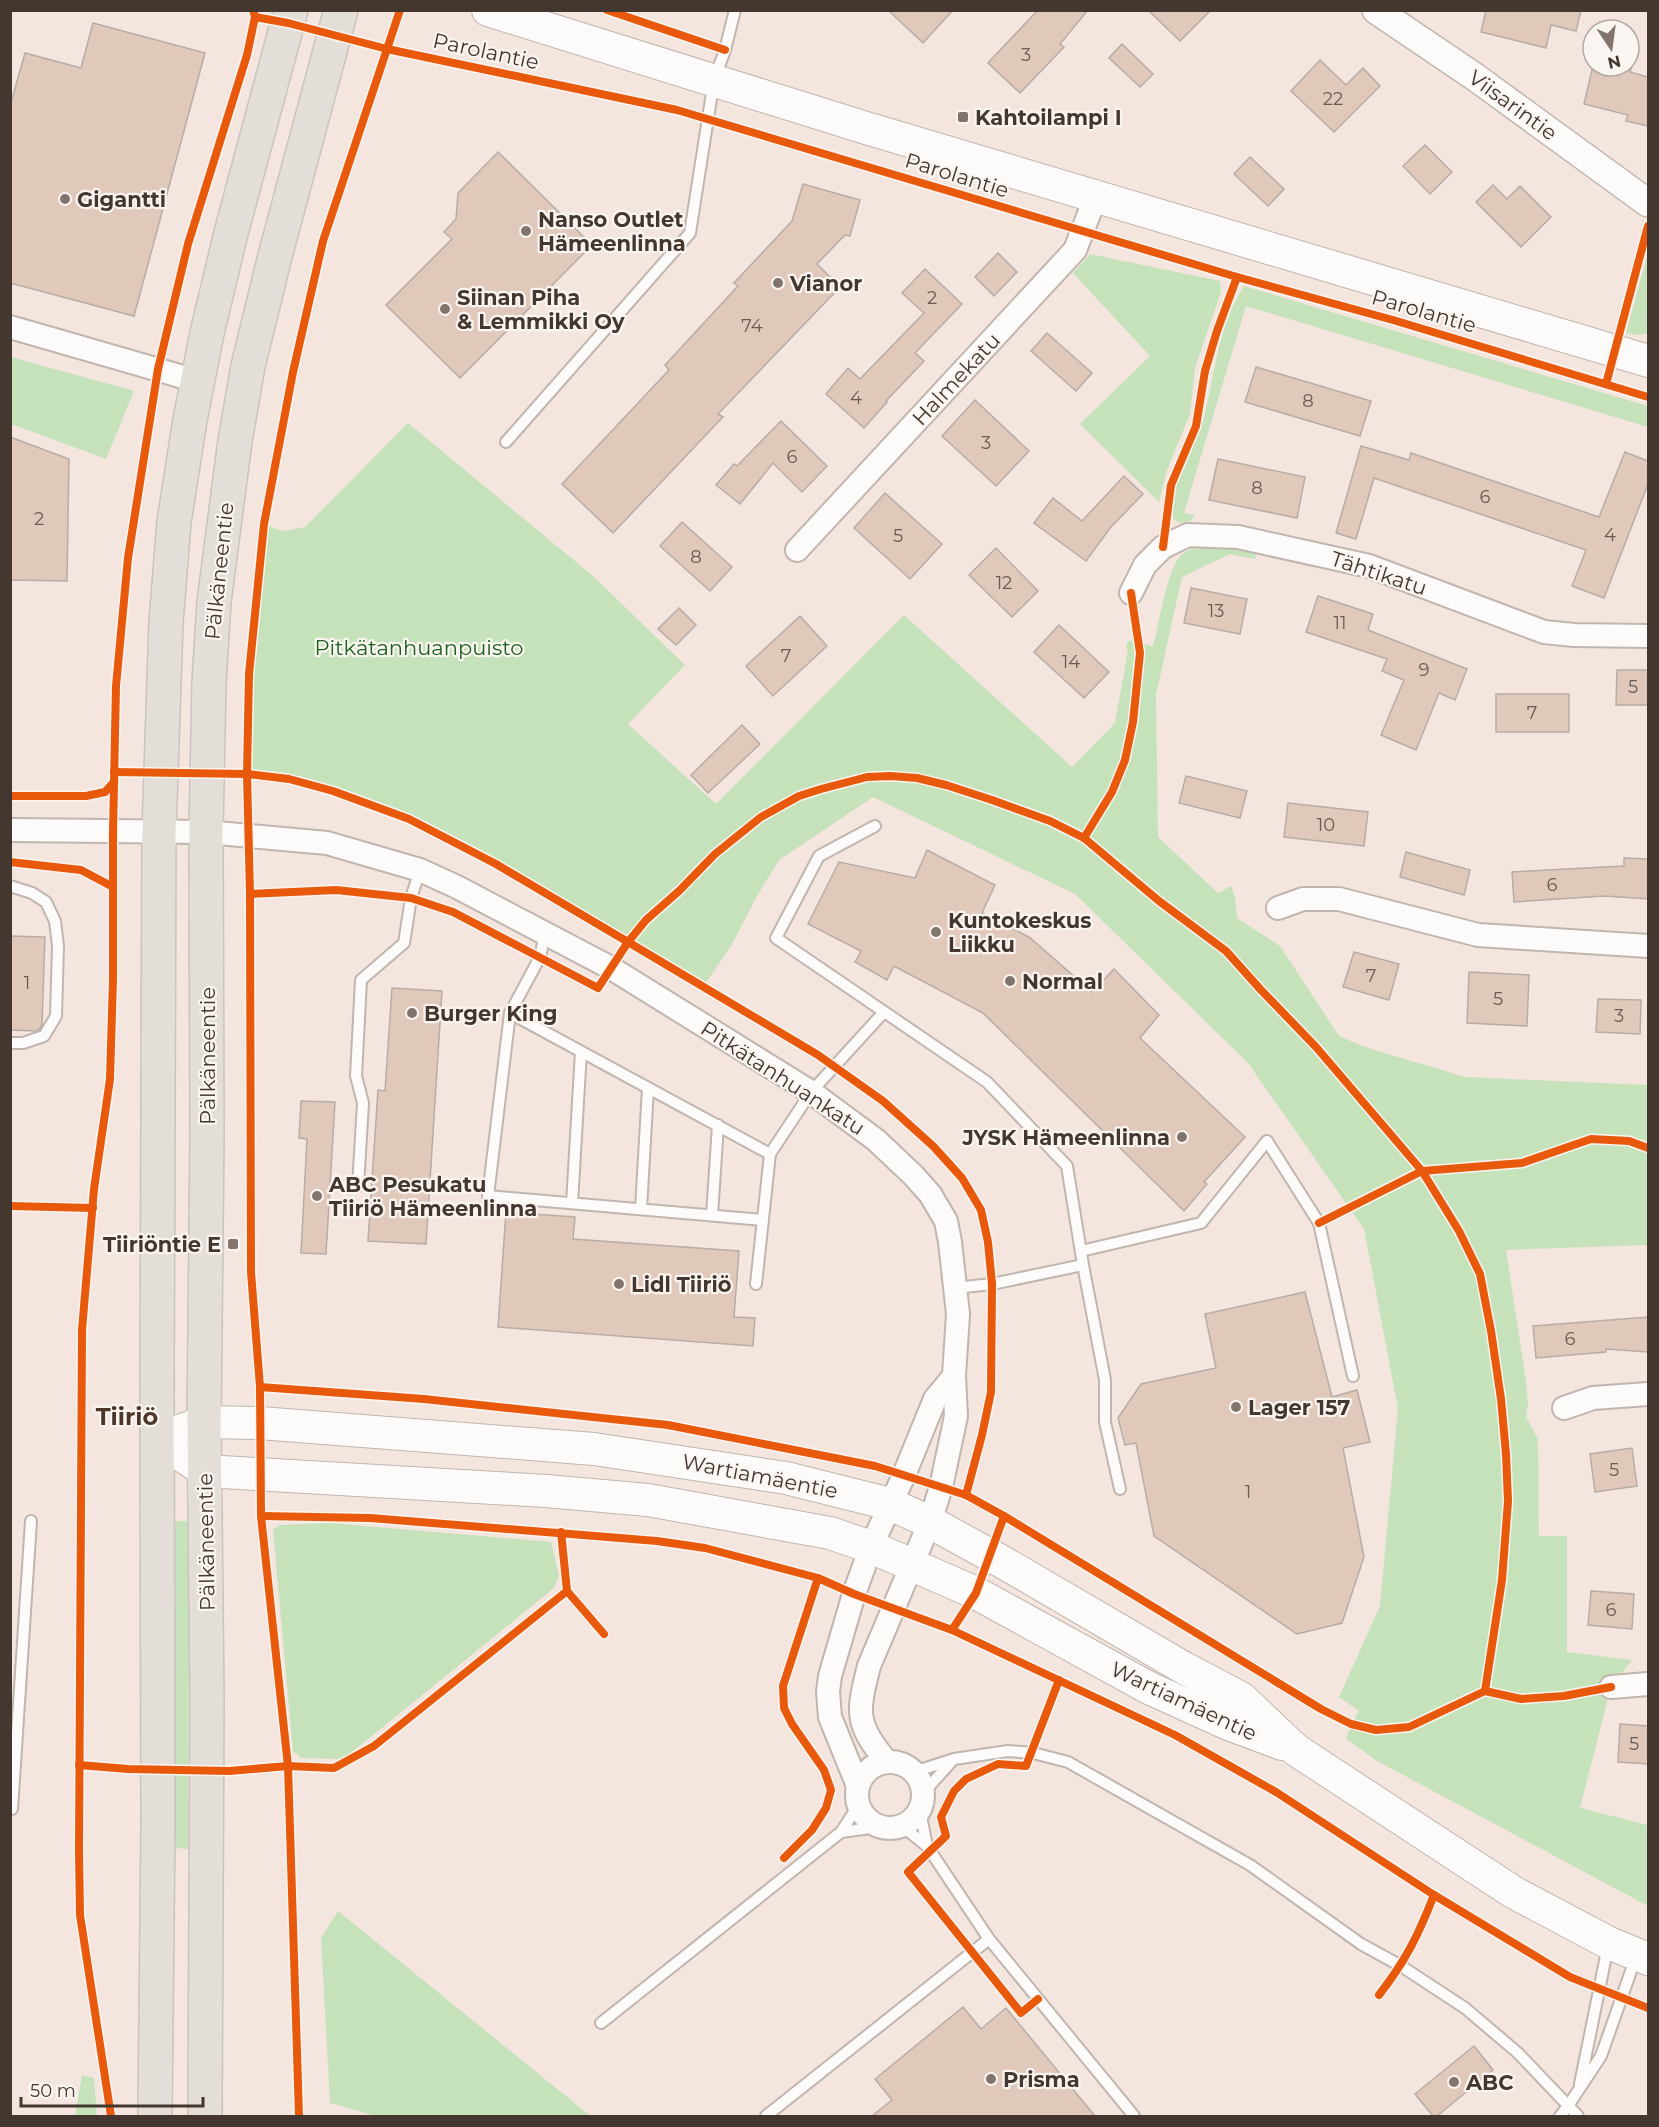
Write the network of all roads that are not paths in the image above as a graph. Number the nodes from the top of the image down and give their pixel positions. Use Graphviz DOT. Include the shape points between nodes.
graph roads {
  1 [pos="291,10"];
  2 [pos="341,10"];
  3 [pos="488,10"];
  4 [pos="735,10"];
  5 [pos="1376,10"];
  6 [pos="714,80"];
  7 [pos="1096,196"];
  8 [pos="1648,203"];
  9 [pos="10,327"];
  10 [pos="1648,361"];
  11 [pos="197,381"];
  12 [pos="506,442"];
  13 [pos="797,550"];
  14 [pos="1131,593"];
  15 [pos="1648,636"];
  16 [pos="875,826"];
  17 [pos="10,830"];
  18 [pos="159,832"];
  19 [pos="206,832"];
  20 [pos="420,870"];
  21 [pos="10,886"];
  22 [pos="1278,908"];
  23 [pos="545,934"];
  24 [pos="1648,946"];
  25 [pos="884,1012"];
  26 [pos="510,1013"];
  27 [pos="10,1043"];
  28 [pos="581,1052"];
  29 [pos="648,1088"];
  30 [pos="811,1092"];
  31 [pos="718,1125"];
  32 [pos="770,1154"];
  33 [pos="357,1186"];
  34 [pos="572,1203"];
  35 [pos="641,1209"];
  36 [pos="712,1215"];
  37 [pos="763,1220"];
  38 [pos="1081,1251"];
  39 [pos="1083,1265"];
  40 [pos="756,1284"];
  41 [pos="955,1287"];
  42 [pos="954,1376"];
  43 [pos="1353,1376"];
  44 [pos="1648,1394"];
  45 [pos="1564,1408"];
  46 [pos="204,1422"];
  47 [pos="157,1439"];
  48 [pos="205,1471"];
  49 [pos="1120,1489"];
  50 [pos="890,1504"];
  51 [pos="31,1521"];
  52 [pos="930,1522"];
  53 [pos="871,1546"];
  54 [pos="913,1565"];
  55 [pos="1648,1684"];
  56 [pos="1611,1687"];
  57 [pos="1296,1750"];
  58 [pos="954,1759"];
  59 [pos="888,1762"];
  60 [pos="920,1792"];
  61 [pos="858,1796"];
  62 [pos="12,1809"];
  63 [pos="878,1827"];
  64 [pos="902,1827"];
  65 [pos="841,1832"];
  66 [pos="927,1846"];
  67 [pos="989,1940"];
  68 [pos="1632,1952"];
  69 [pos="601,2023"];
  70 [pos="1579,2090"];
  71 [pos="1568,2106"];
  72 [pos="155,2116"];
  73 [pos="205,2116"];
  74 [pos="766,2116"];
  75 [pos="1134,2116"];
  76 [pos="1560,2116"];
  77 [pos="1578,2116"];
  1 -- 11 [label="main road" via="231,233"];
  2 -- 19 [label="main road, Pälkäneentie" via="275,256 248,366 235,441 214,602"];
  3 -- 6 [label="main road, Parolantie"];
  4 -- 6 [label="lane"];
  5 -- 8 [label="street, Viisarintie"];
  6 -- 7 [label="main road, Parolantie"];
  6 -- 12 [label="lane" via="690,232"];
  7 -- 10 [label="main road, Parolantie"];
  7 -- 13 [label="street, Halmekatu" via="1075,250"];
  9 -- 11 [label="street"];
  11 -- 18 [label="main road" via="174,522 166,611"];
  14 -- 15 [label="street, Tähtikatu" via="1145,565 1163,546 1188,535 1238,537 1369,566 1544,632"];
  16 -- 25 [label="lane" via="819,856 776,938"];
  17 -- 18 [label="street, Pitkätanhuankatu"];
  18 -- 19 [label="street, Pitkätanhuankatu"];
  18 -- 47 [label="main road"];
  19 -- 20 [label="street, Pitkätanhuankatu" via="327,843"];
  19 -- 46 [label="main road, Pälkäneentie"];
  20 -- 23 [label="street, Pitkätanhuankatu"];
  20 -- 33 [label="lane" via="404,943 361,980 356,1076 363,1103"];
  21 -- 27 [label="lane" via="46,902 55,921 58,946 56,1016 44,1036 22,1044"];
  22 -- 24 [label="street" via="1303,899 1339,899 1478,934"];
  23 -- 26 [label="lane" via="540,957"];
  23 -- 30 [label="street, Pitkätanhuankatu" via="610,968"];
  25 -- 30 [label="lane"];
  25 -- 38 [label="lane" via="987,1082 1067,1166"];
  26 -- 28 [label="lane"];
  26 -- 34 [label="lane" via="488,1196"];
  28 -- 29 [label="lane"];
  28 -- 34 [label="lane"];
  29 -- 31 [label="lane"];
  29 -- 35 [label="lane"];
  30 -- 32 [label="lane"];
  30 -- 41 [label="street, Pitkätanhuankatu" via="876,1140 930,1194 946,1221"];
  31 -- 32 [label="lane"];
  31 -- 36 [label="lane"];
  32 -- 37 [label="lane"];
  34 -- 35 [label="lane"];
  35 -- 36 [label="lane"];
  36 -- 37 [label="lane"];
  37 -- 40 [label="lane"];
  38 -- 39 [label="lane"];
  38 -- 43 [label="lane" via="1202,1223 1267,1141 1319,1223"];
  39 -- 41 [label="lane" via="992,1284"];
  39 -- 49 [label="lane" via="1105,1380 1105,1422"];
  41 -- 42 [label="street, Pitkätanhuankatu"];
  42 -- 50 [label="street" via="935,1399"];
  42 -- 52 [label="street, Pitkätanhuankatu" via="956,1416"];
  44 -- 45 [label="street" via="1593,1398"];
  46 -- 47 [label="main road, Wartiamäentie"];
  46 -- 48 [label="main road, Pälkäneentie"];
  46 -- 50 [label="main road, Wartiamäentie" via="594,1449 786,1478"];
  47 -- 48 [label="main road"];
  47 -- 72 [label="main road"];
  48 -- 53 [label="main road, Wartiamäentie" via="648,1500 830,1533"];
  48 -- 73 [label="main road, Pälkäneentie"];
  50 -- 52 [label="main road, Wartiamäentie"];
  50 -- 53 [label="street"];
  51 -- 62 [label="lane"];
  52 -- 54 [label="street, Pitkätanhuankatu"];
  52 -- 57 [label="main road, Wartiamäentie" via="1241,1698"];
  53 -- 54 [label="main road, Wartiamäentie"];
  53 -- 61 [label="street" via="836,1651 828,1692 830,1717"];
  54 -- 57 [label="main road, Wartiamäentie" via="976,1593 1149,1688"];
  54 -- 59 [label="street, Pitkätanhuankatu" via="868,1666 860,1709 863,1728"];
  55 -- 56 [label="street"];
  57 -- 68 [label="main road, Wartiamäentie" via="1513,1892"];
  58 -- 60 [label="lane"];
  58 -- 60 [label="lane"];
  58 -- 71 [label="lane" via="1008,1751 1068,1762 1241,1859 1361,1944 1465,2008 1518,2053"];
  59 -- 60 [label="street" via="907,1766"];
  59 -- 61 [label="street" via="869,1769"];
  60 -- 64 [label="street" via="916,1818"];
  60 -- 66 [label="lane"];
  61 -- 63 [label="street" via="863,1815"];
  61 -- 65 [label="lane"];
  63 -- 64 [label="street"];
  63 -- 65 [label="lane"];
  64 -- 66 [label="lane"];
  65 -- 69 [label="lane"];
  66 -- 67 [label="lane"];
  67 -- 74 [label="lane"];
  67 -- 75 [label="lane"];
  68 -- 70 [label="lane"];
  68 -- 70 [label="lane" via="1601,2056"];
  70 -- 71 [label="lane"];
  71 -- 76 [label="lane"];
  71 -- 77 [label="lane"];
}
